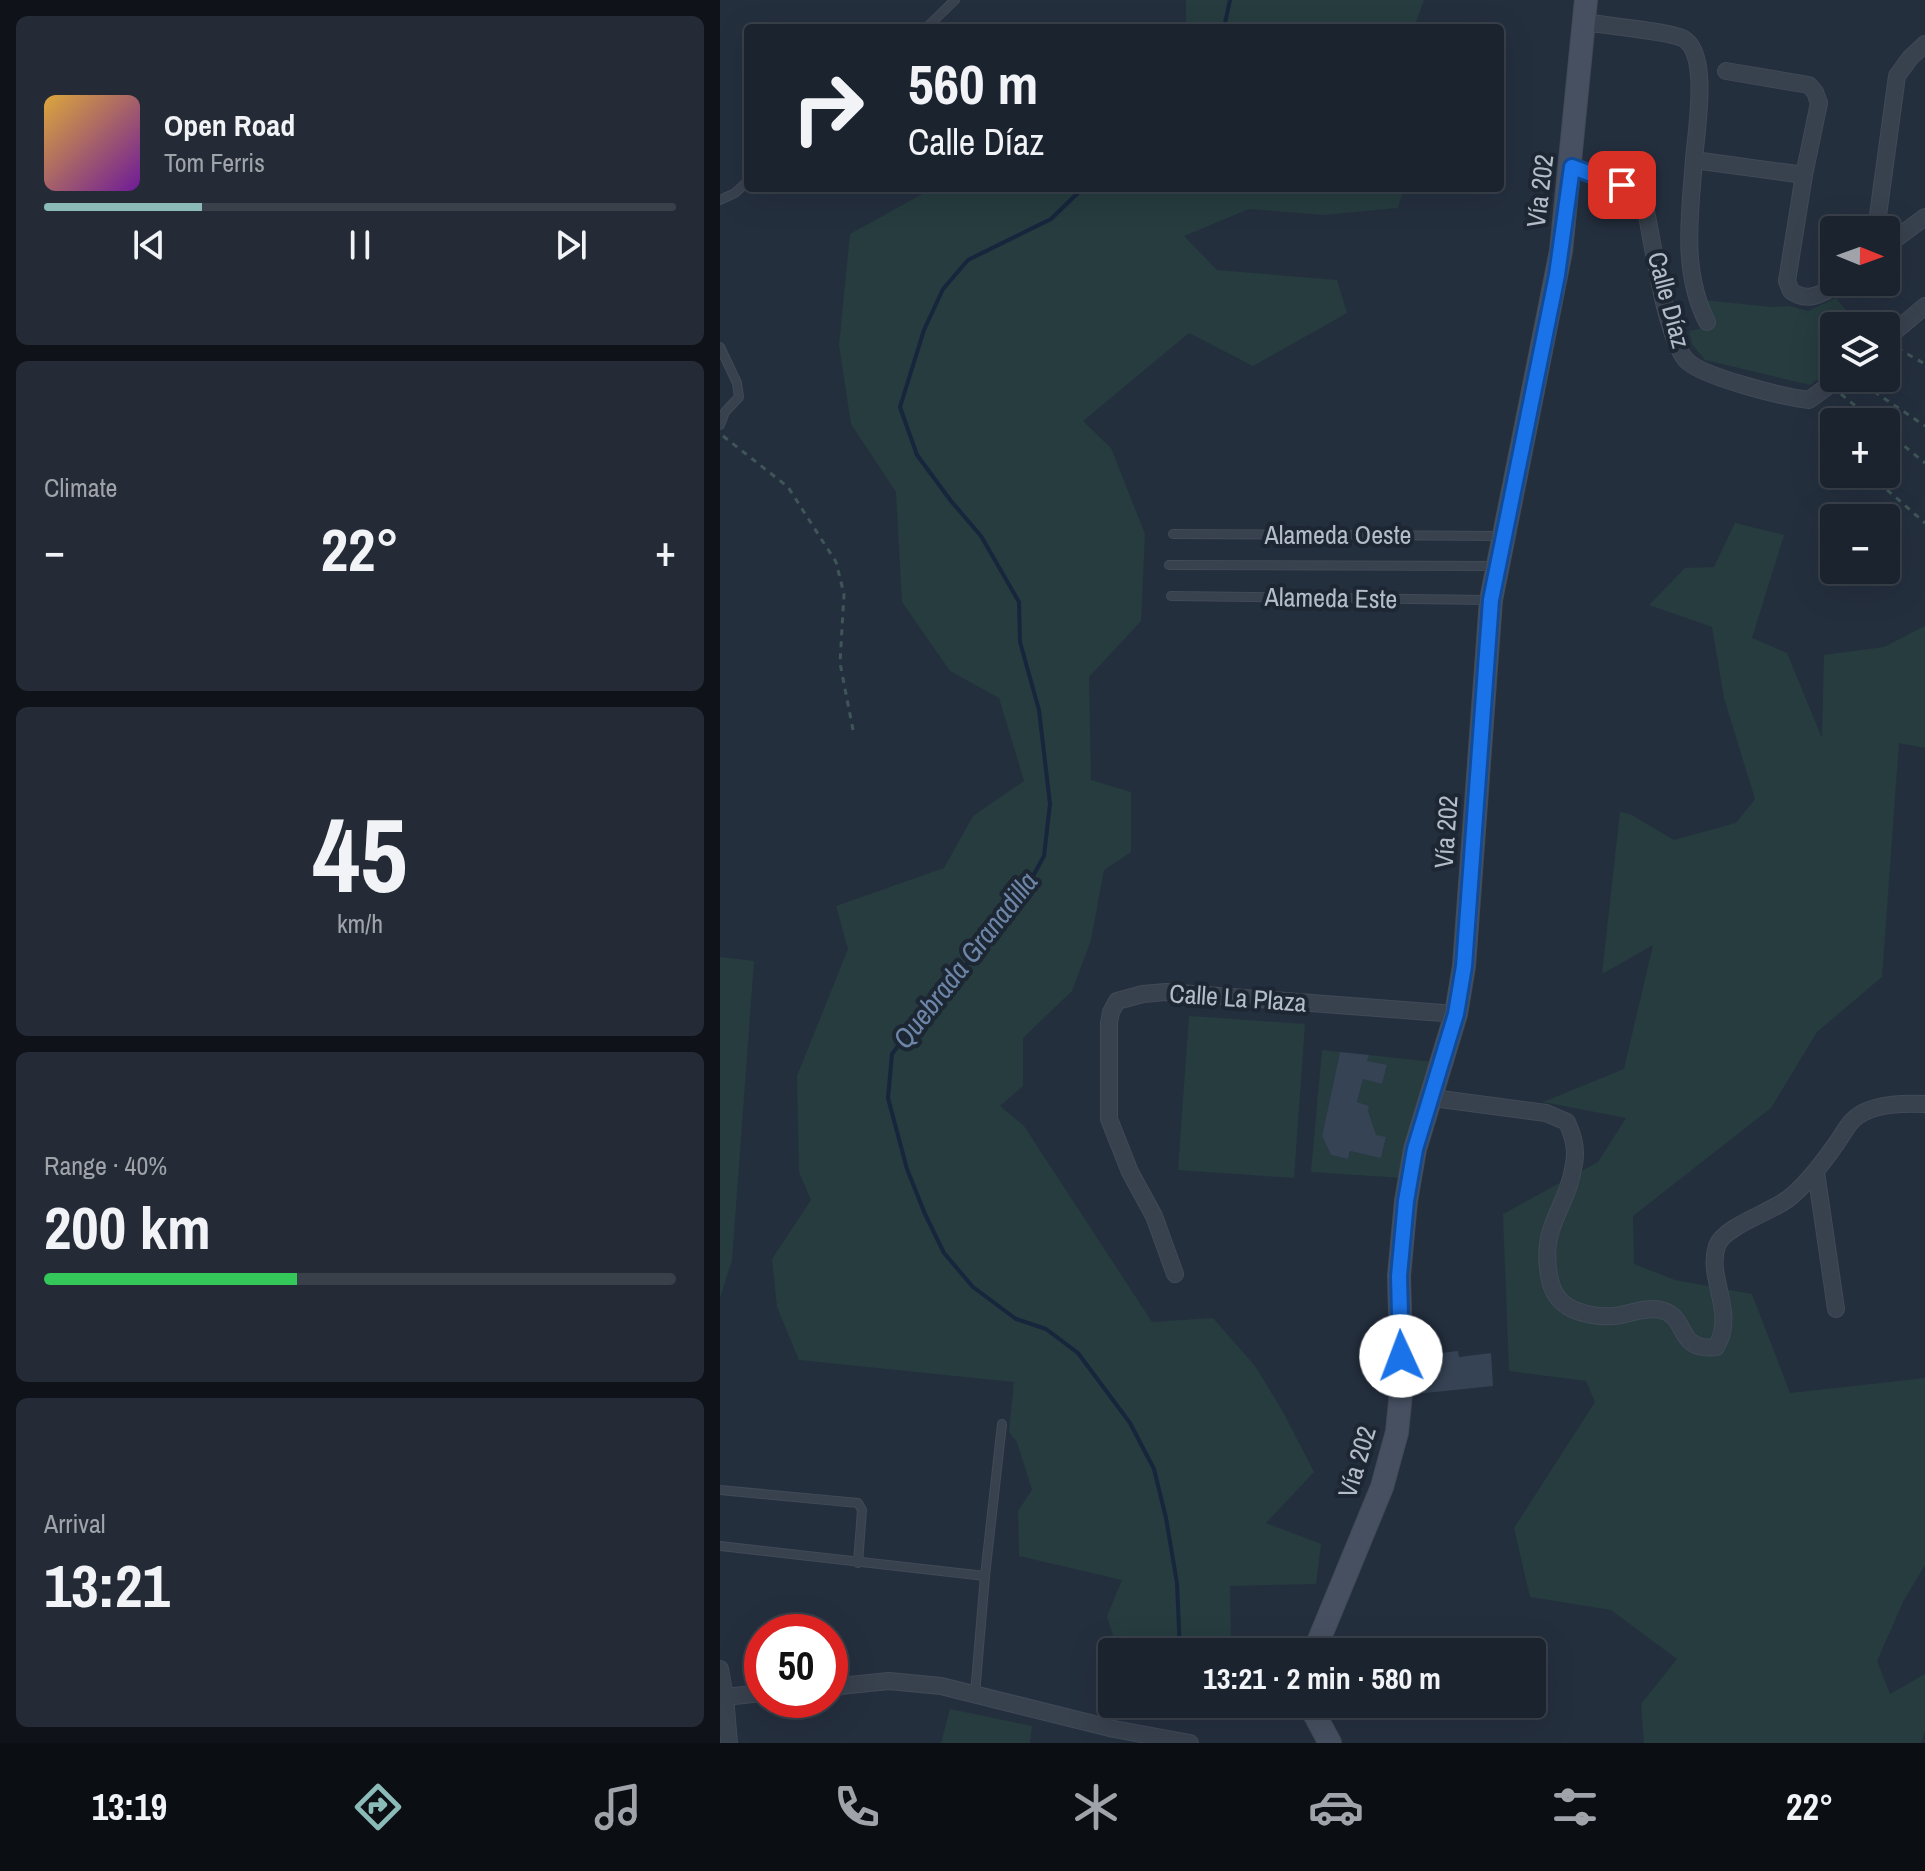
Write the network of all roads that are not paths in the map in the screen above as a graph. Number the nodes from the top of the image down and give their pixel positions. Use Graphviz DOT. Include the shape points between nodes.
graph roads {
  1 [pos="955,0"];
  2 [pos="1585,11"];
  3 [pos="930,24"];
  4 [pos="1925,44"];
  5 [pos="1726,71"];
  6 [pos="1694,160"];
  7 [pos="1572,167"];
  8 [pos="1804,175"];
  9 [pos="744,185"];
  10 [pos="720,200"];
  11 [pos="1878,216"];
  12 [pos="1925,217"];
  13 [pos="1900,236"];
  14 [pos="1820,295"];
  15 [pos="1925,306"];
  16 [pos="1707,322"];
  17 [pos="1900,328"];
  18 [pos="720,347"];
  19 [pos="1820,392"];
  20 [pos="720,427"];
  21 [pos="1173,534"];
  22 [pos="1503,536"];
  23 [pos="1169,565"];
  24 [pos="1497,566"];
  25 [pos="1171,596"];
  26 [pos="1491,600"];
  27 [pos="1456,1014"];
  28 [pos="1433,1098"];
  29 [pos="1925,1104"];
  30 [pos="1816,1172"];
  31 [pos="1175,1274"];
  32 [pos="1836,1309"];
  33 [pos="1002,1424"];
  34 [pos="720,1490"];
  35 [pos="720,1546"];
  36 [pos="858,1563"];
  37 [pos="985,1576"];
  38 [pos="1320,1638"];
  39 [pos="720,1669"];
  40 [pos="848,1685"];
  41 [pos="975,1694"];
  42 [pos="744,1695"];
  43 [pos="725,1697"];
  44 [pos="1317,1718"];
  45 [pos="729,1743"];
  46 [pos="1190,1743"];
  47 [pos="1330,1743"];
  1 -- 3 [label="lane"];
  2 -- 6 [label="street" via="1682,38 1695,50 1699,66"];
  2 -- 7 [label="main road, Vía 202"];
  4 -- 11 [label="street" via="1897,76"];
  5 -- 8 [label="street" via="1809,85 1815,92 1819,103"];
  6 -- 8 [label="street"];
  6 -- 16 [label="street" via="1688,236 1697,302"];
  7 -- 19 [label="street, Calle Díaz" via="1638,195 1683,358 1696,369 1792,398 1809,400"];
  7 -- 22 [label="main road, Vía 202" via="1559,265"];
  8 -- 14 [label="street" via="1787,281 1791,291 1807,298"];
  9 -- 10 [label="lane"];
  12 -- 13 [label="street"];
  15 -- 17 [label="street"];
  18 -- 20 [label="lane" via="739,397"];
  21 -- 22 [label="lane, Alameda Oeste"];
  22 -- 24 [label="main road, Vía 202"];
  23 -- 24 [label="lane"];
  24 -- 26 [label="main road, Vía 202"];
  25 -- 26 [label="lane, Alameda Este"];
  26 -- 27 [label="main road, Vía 202" via="1468,923"];
  27 -- 28 [label="main road, Vía 202"];
  27 -- 31 [label="street, Calle La Plaza" via="1166,992 1117,1001 1109,1023 1109,1119"];
  28 -- 30 [label="street" via="1546,1113 1567,1122 1574,1139 1574,1164 1546,1241 1551,1286 1560,1301 1590,1314 1610,1317 1663,1310 1701,1349 1716,1347 1722,1337 1717,1245 1725,1234 1789,1198"];
  28 -- 38 [label="main road, Vía 202" via="1415,1149 1406,1201 1399,1276 1402,1383 1397,1432 1382,1487"];
  29 -- 30 [label="street" via="1878,1107 1855,1118"];
  30 -- 32 [label="street"];
  33 -- 37 [label="lane"];
  34 -- 36 [label="lane" via="858,1503"];
  35 -- 36 [label="lane"];
  36 -- 37 [label="lane"];
  37 -- 41 [label="lane"];
  39 -- 43 [label="street"];
  40 -- 41 [label="street" via="889,1681"];
  41 -- 46 [label="street"];
  42 -- 43 [label="street"];
  43 -- 45 [label="street"];
  44 -- 47 [label="main road"];
}
